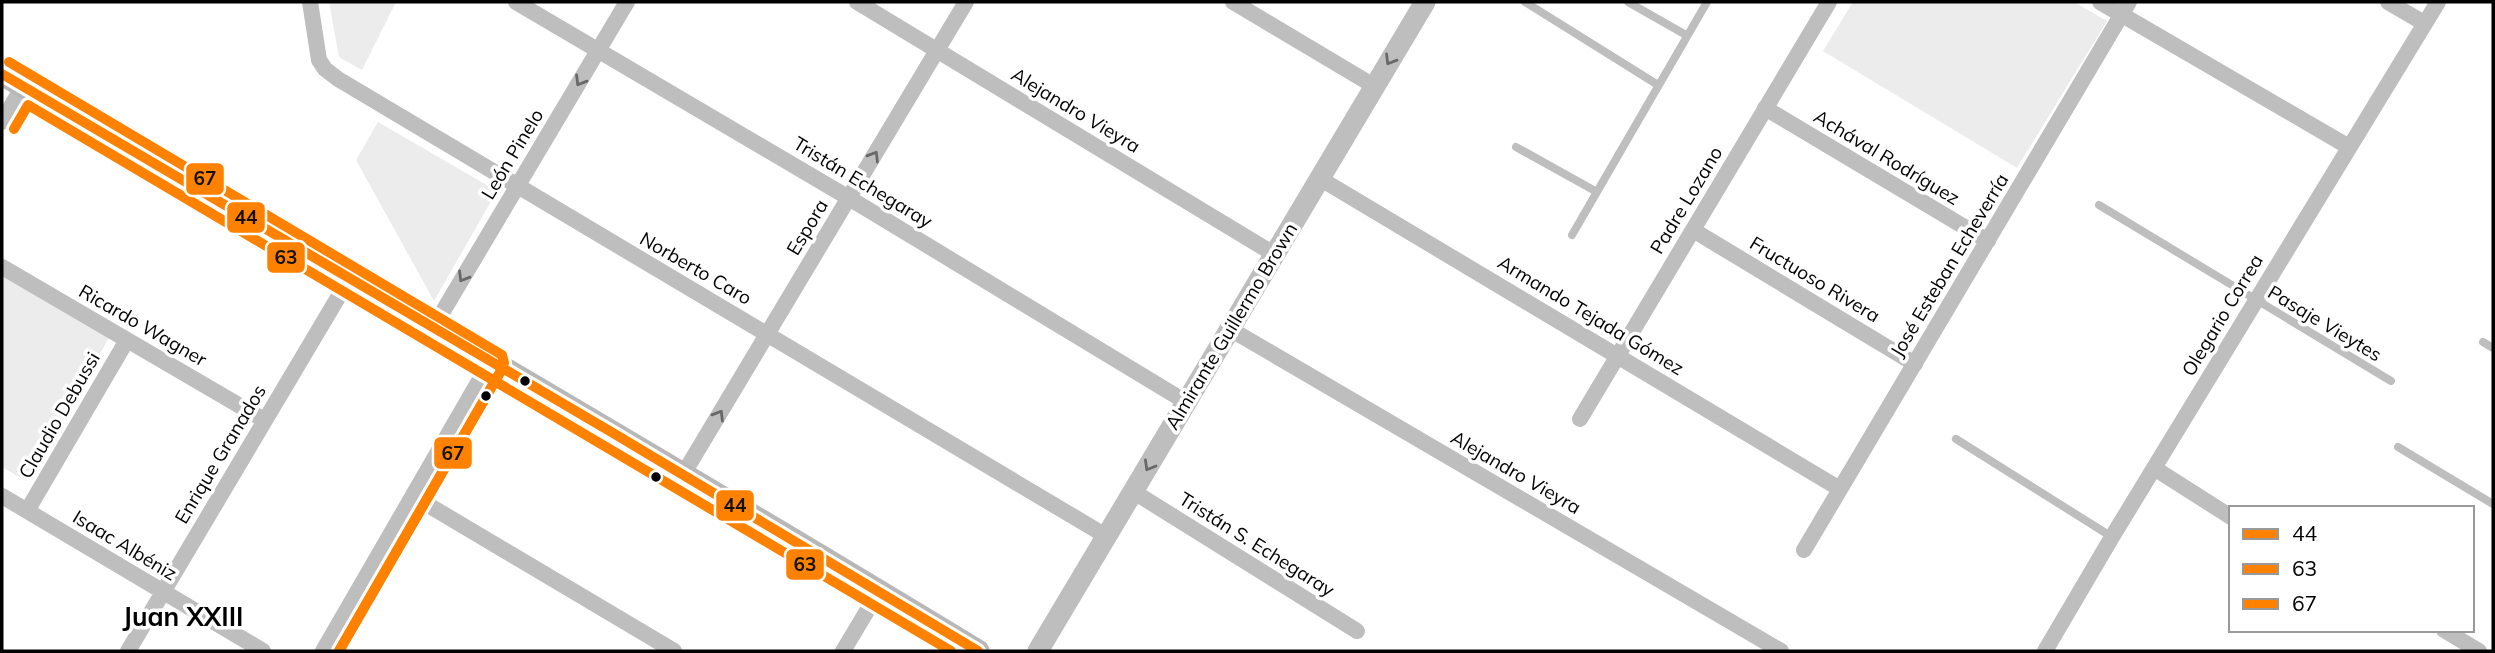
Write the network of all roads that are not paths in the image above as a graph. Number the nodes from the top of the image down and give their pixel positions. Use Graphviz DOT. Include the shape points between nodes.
graph roads {
  1 [pos="310,2"];
  2 [pos="516,2"];
  3 [pos="627,2"];
  4 [pos="857,2"];
  5 [pos="966,2"];
  6 [pos="1233,2"];
  7 [pos="1426,2"];
  8 [pos="1525,2"];
  9 [pos="1628,2"];
  10 [pos="1707,2"];
  11 [pos="1829,2"];
  12 [pos="2099,2"];
  13 [pos="2388,2"];
  14 [pos="2438,2"];
  15 [pos="2125,8"];
  16 [pos="2424,23"];
  17 [pos="1686,35"];
  18 [pos="937,50"];
  19 [pos="598,51"];
  20 [pos="2,74"];
  21 [pos="1658,85"];
  22 [pos="23,86"];
  23 [pos="1374,86"];
  24 [pos="1765,108"];
  25 [pos="2,122"];
  26 [pos="1516,147"];
  27 [pos="2349,147"];
  28 [pos="1319,178"];
  29 [pos="517,188"];
  30 [pos="1597,192"];
  31 [pos="849,198"];
  32 [pos="2099,205"];
  33 [pos="1693,230"];
  34 [pos="1573,235"];
  35 [pos="1987,241"];
  36 [pos="1274,254"];
  37 [pos="2,267"];
  38 [pos="349,279"];
  39 [pos="2256,300"];
  40 [pos="433,328"];
  41 [pos="1230,329"];
  42 [pos="768,334"];
  43 [pos="127,340"];
  44 [pos="2483,342"];
  45 [pos="2493,348"];
  46 [pos="1618,356"];
  47 [pos="490,362"];
  48 [pos="1915,364"];
  49 [pos="2391,381"];
  50 [pos="1186,402"];
  51 [pos="1580,419"];
  52 [pos="264,420"];
  53 [pos="1956,439"];
  54 [pos="2398,447"];
  55 [pos="2154,468"];
  56 [pos="684,473"];
  57 [pos="1840,489"];
  58 [pos="1134,492"];
  59 [pos="2,496"];
  60 [pos="413,496"];
  61 [pos="2493,504"];
  62 [pos="27,511"];
  63 [pos="2229,516"];
  64 [pos="1106,536"];
  65 [pos="2112,537"];
  66 [pos="1804,550"];
  67 [pos="879,591"];
  68 [pos="163,592"];
  69 [pos="1357,631"];
  70 [pos="2447,632"];
  71 [pos="655,646"];
  72 [pos="128,651"];
  73 [pos="263,651"];
  74 [pos="323,651"];
  75 [pos="674,651"];
  76 [pos="843,651"];
  77 [pos="978,651"];
  78 [pos="1038,651"];
  79 [pos="1781,651"];
  80 [pos="2045,651"];
  81 [pos="2479,651"];
  1 -- 29 [label="street, Norberto Caro" via="319,60 325,69"];
  2 -- 19 [label="street, Tristán Echegaray"];
  3 -- 19 [label="street, León Pinelo"];
  4 -- 18 [label="street, Alejandro Vieyra"];
  5 -- 18 [label="street, Espora"];
  6 -- 23 [label="street"];
  7 -- 23 [label="street, Almirante Guillermo Brown, one-way"];
  8 -- 21 [label="lane"];
  9 -- 17 [label="lane"];
  10 -- 17 [label="lane"];
  11 -- 24 [label="street, Padre Lozano"];
  12 -- 15 [label="street"];
  13 -- 16 [label="street"];
  14 -- 16 [label="street, Olegario Correa"];
  15 -- 27 [label="street"];
  15 -- 35 [label="street, José Esteban Echeverría"];
  16 -- 27 [label="street, Olegario Correa"];
  17 -- 21 [label="lane"];
  31 -- 18 [label="street, Espora, one-way"];
  18 -- 36 [label="street, Alejandro Vieyra"];
  19 -- 29 [label="street, León Pinelo, one-way"];
  19 -- 31 [label="street, Tristán Echegaray"];
  20 -- 22 [label="main road"];
  21 -- 30 [label="lane"];
  22 -- 25 [label="street"];
  22 -- 38 [label="main road"];
  23 -- 28 [label="street, Almirante Guillermo Brown"];
  24 -- 33 [label="street, Padre Lozano"];
  24 -- 35 [label="street, Achával Rodríguez"];
  26 -- 30 [label="lane"];
  27 -- 39 [label="street, Olegario Correa"];
  28 -- 36 [label="street, Almirante Guillermo Brown"];
  28 -- 46 [label="street, Armando Tejada Gómez"];
  29 -- 40 [label="street, León Pinelo, one-way"];
  29 -- 42 [label="street, Norberto Caro"];
  30 -- 34 [label="lane"];
  31 -- 42 [label="street, Espora"];
  31 -- 50 [label="street, Tristán Echegaray"];
  32 -- 39 [label="lane, Pasaje Vieytes"];
  33 -- 46 [label="street, Padre Lozano"];
  33 -- 48 [label="street, Fructuoso Rivera"];
  35 -- 48 [label="street, José Esteban Echeverría"];
  36 -- 41 [label="street, Almirante Guillermo Brown"];
  37 -- 43 [label="street, Ricardo Wagner"];
  38 -- 40 [label="main road"];
  38 -- 52 [label="street, Enrique Granados"];
  39 -- 49 [label="lane, Pasaje Vieytes"];
  39 -- 55 [label="street, Olegario Correa"];
  40 -- 47 [label="main road"];
  41 -- 50 [label="street, Almirante Guillermo Brown"];
  41 -- 79 [label="street, Alejandro Vieyra"];
  56 -- 42 [label="street, Espora, one-way"];
  42 -- 64 [label="street, Norberto Caro"];
  43 -- 52 [label="street, Ricardo Wagner"];
  43 -- 62 [label="street, Claudio Debussi"];
  44 -- 45 [label="lane"];
  46 -- 51 [label="street, Padre Lozano"];
  46 -- 57 [label="street, Armando Tejada Gómez"];
  47 -- 56 [label="main road"];
  47 -- 60 [label="street"];
  48 -- 57 [label="street, José Esteban Echeverría"];
  50 -- 58 [label="street, Almirante Guillermo Brown, one-way"];
  52 -- 68 [label="street, Enrique Granados"];
  53 -- 65 [label="lane"];
  54 -- 61 [label="lane"];
  55 -- 63 [label="street"];
  55 -- 65 [label="street, Olegario Correa"];
  56 -- 67 [label="main road"];
  57 -- 66 [label="street, José Esteban Echeverría"];
  58 -- 64 [label="street, Almirante Guillermo Brown"];
  58 -- 69 [label="street, Tristán S. Echegaray"];
  59 -- 62 [label="street, Isaac Albéniz"];
  60 -- 71 [label="street"];
  60 -- 74 [label="street"];
  62 -- 68 [label="street, Isaac Albéniz"];
  64 -- 78 [label="street, Almirante Guillermo Brown"];
  65 -- 80 [label="street, Olegario Correa"];
  67 -- 76 [label="street"];
  67 -- 77 [label="main road"];
  68 -- 72 [label="street, Enrique Granados"];
  68 -- 73 [label="street, Isaac Albéniz"];
  70 -- 81 [label="street"];
  71 -- 75 [label="street"];
}
